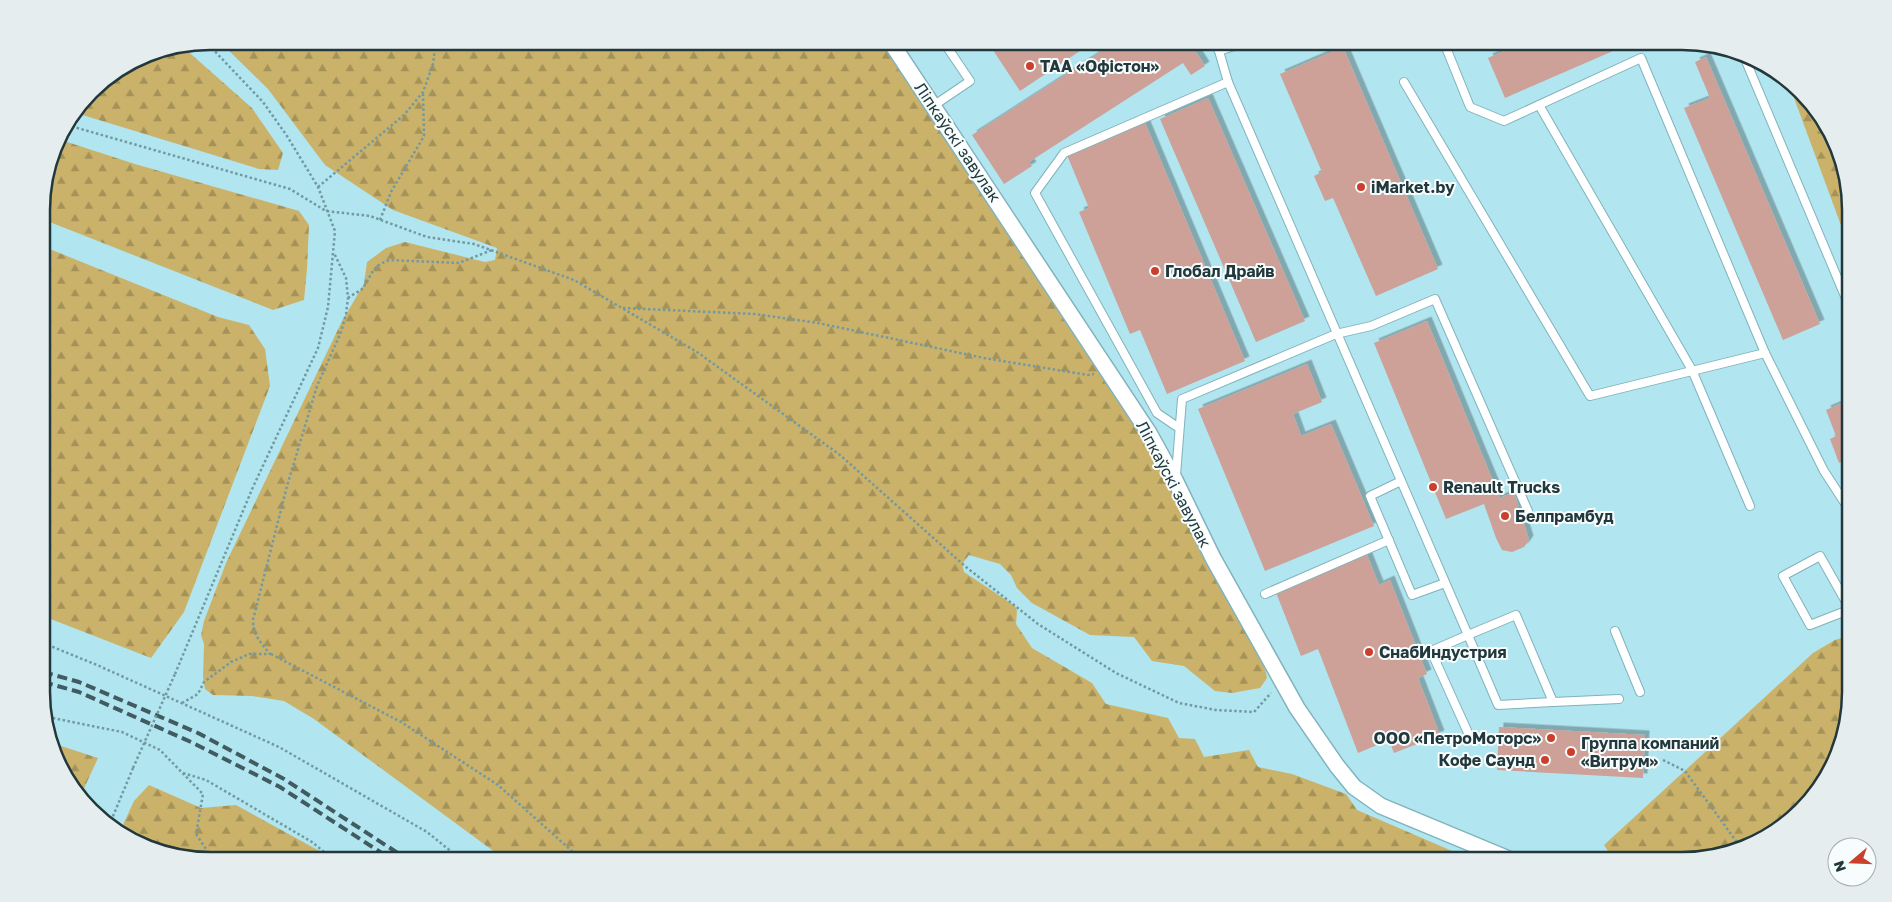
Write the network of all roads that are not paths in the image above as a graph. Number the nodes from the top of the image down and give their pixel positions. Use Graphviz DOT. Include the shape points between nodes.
graph roads {
  1 [pos="897,50"];
  2 [pos="949,50"];
  3 [pos="1222,50"];
  4 [pos="1447,50"];
  5 [pos="1219,51"];
  6 [pos="1747,64"];
  7 [pos="1228,82"];
  8 [pos="1404,82"];
  9 [pos="1540,105"];
  10 [pos="933,106"];
  11 [pos="1842,289"];
  12 [pos="1336,334"];
  13 [pos="1765,353"];
  14 [pos="1692,370"];
  15 [pos="1180,428"];
  16 [pos="1175,480"];
  17 [pos="1401,481"];
  18 [pos="1842,499"];
  19 [pos="1750,506"];
  20 [pos="1528,512"];
  21 [pos="1389,540"];
  22 [pos="1445,583"];
  23 [pos="1265,594"];
  24 [pos="1842,595"];
  25 [pos="1842,612"];
  26 [pos="1615,631"];
  27 [pos="1468,635"];
  28 [pos="1640,692"];
  29 [pos="1618,699"];
  30 [pos="1553,702"];
  31 [pos="1469,735"];
  32 [pos="1492,852"];
  1 -- 10 [label="street, Ліпкаўскі завулак"];
  2 -- 10 [label="lane" via="970,81"];
  3 -- 5 [label="lane"];
  4 -- 9 [label="lane" via="1470,107 1504,121"];
  5 -- 7 [label="lane"];
  6 -- 11 [label="lane"];
  7 -- 12 [label="lane"];
  7 -- 15 [label="lane" via="1064,153 1035,192 1157,413"];
  8 -- 14 [label="lane" via="1590,396"];
  9 -- 13 [label="lane" via="1641,58"];
  9 -- 14 [label="lane"];
  10 -- 16 [label="street, Ліпкаўскі завулак" via="1109,370"];
  12 -- 15 [label="lane" via="1182,399"];
  12 -- 17 [label="lane"];
  12 -- 20 [label="lane" via="1371,326 1435,299"];
  13 -- 14 [label="lane"];
  13 -- 18 [label="lane" via="1824,471"];
  14 -- 19 [label="lane"];
  15 -- 16 [label="lane"];
  16 -- 32 [label="street, Ліпкаўскі завулак" via="1213,558 1297,708 1354,787 1381,806"];
  17 -- 21 [label="lane" via="1370,496"];
  17 -- 22 [label="lane"];
  21 -- 22 [label="lane" via="1412,595"];
  21 -- 23 [label="lane"];
  22 -- 27 [label="lane"];
  24 -- 25 [label="lane" via="1820,556 1783,576 1810,625"];
  26 -- 28 [label="lane"];
  27 -- 30 [label="lane" via="1498,704"];
  27 -- 30 [label="lane" via="1516,615"];
  27 -- 31 [label="lane" via="1431,651"];
  29 -- 30 [label="lane"];
}
